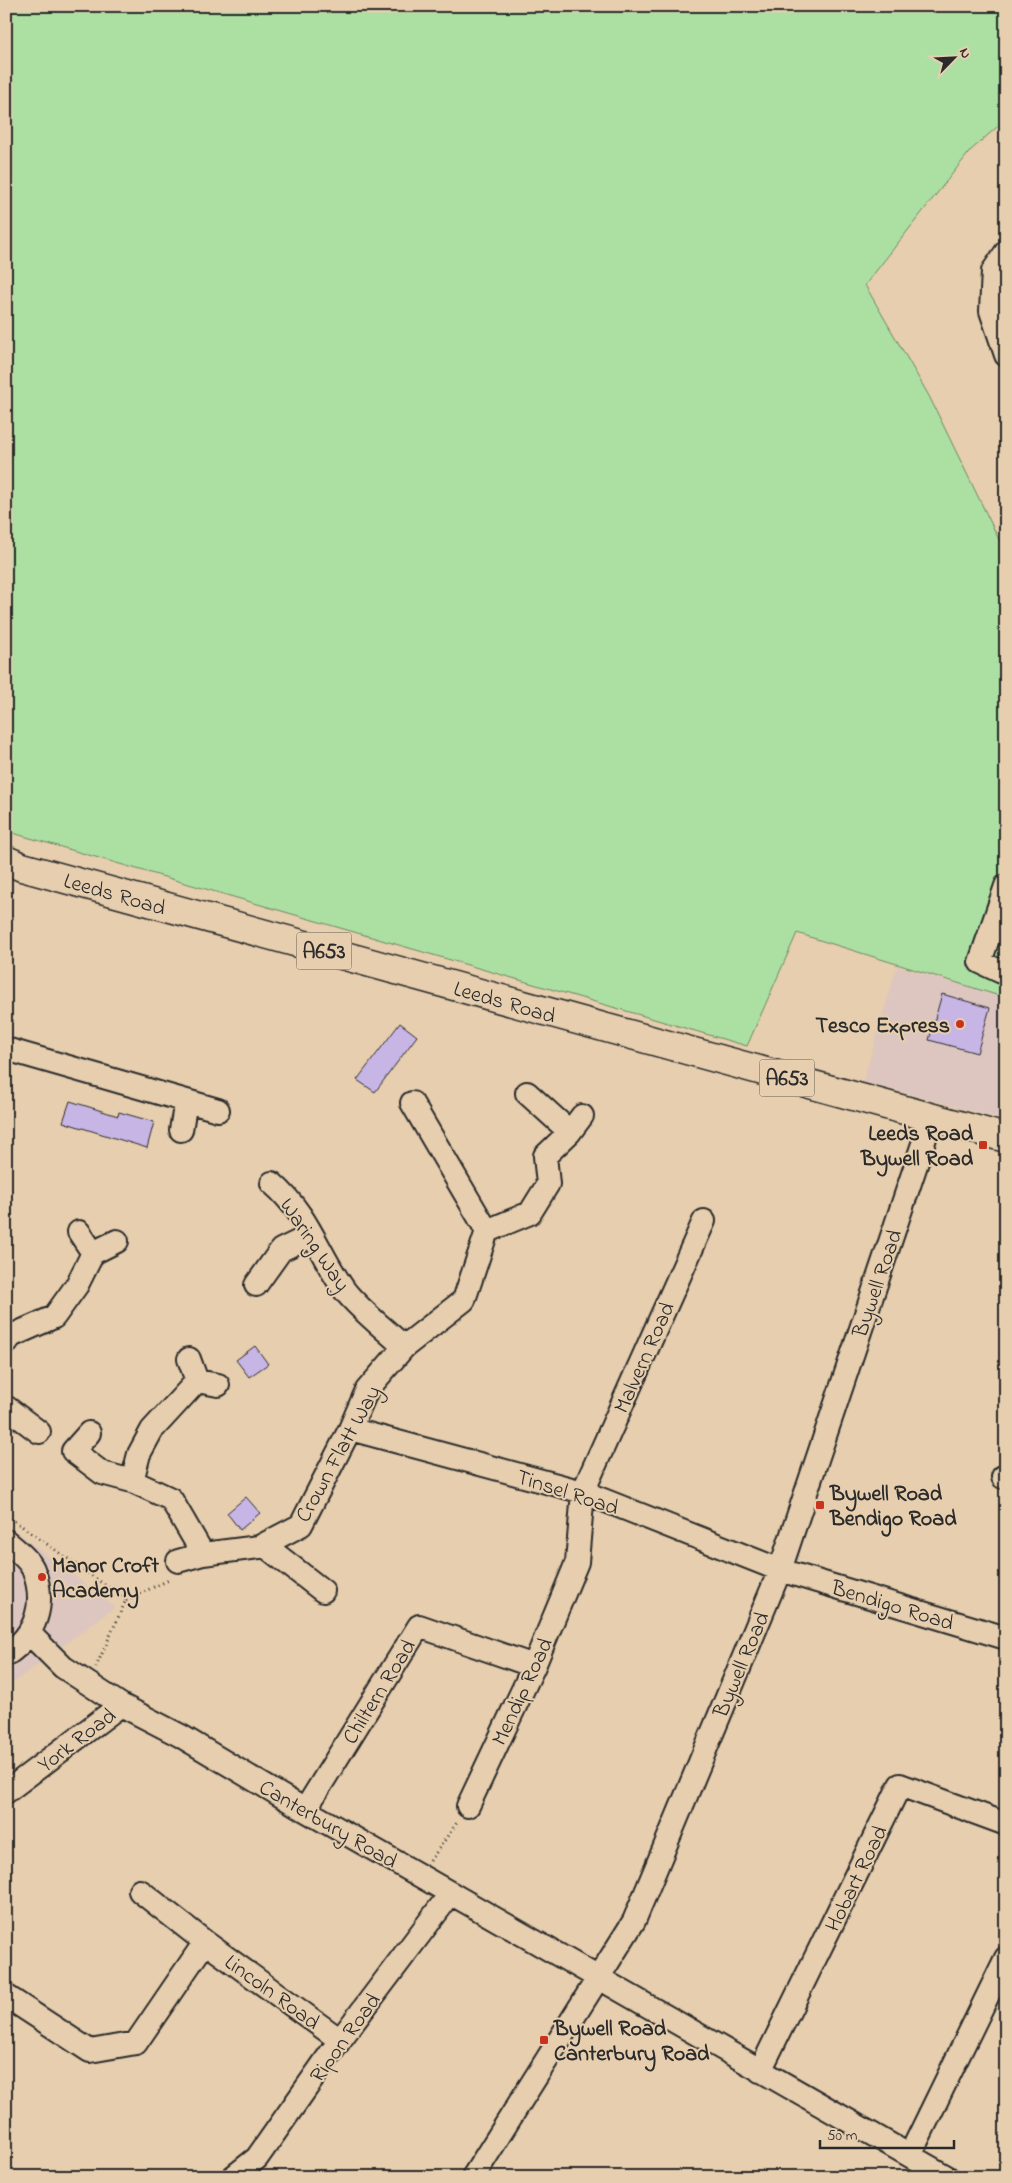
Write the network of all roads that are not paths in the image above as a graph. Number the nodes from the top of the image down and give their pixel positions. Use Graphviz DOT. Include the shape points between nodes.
graph roads {
  1 [pos="1006,252"];
  2 [pos="1006,355"];
  3 [pos="6,860"];
  4 [pos="1006,886"];
  5 [pos="1006,974"];
  6 [pos="6,1049"];
  7 [pos="527,1092"];
  8 [pos="186,1101"];
  9 [pos="412,1102"];
  10 [pos="218,1110"];
  11 [pos="932,1117"];
  12 [pos="181,1130"];
  13 [pos="1006,1138"];
  14 [pos="272,1183"];
  15 [pos="704,1221"];
  16 [pos="487,1231"];
  17 [pos="79,1232"];
  18 [pos="312,1235"];
  19 [pos="117,1241"];
  20 [pos="93,1253"];
  21 [pos="256,1285"];
  22 [pos="6,1344"];
  23 [pos="404,1347"];
  24 [pos="189,1359"];
  25 [pos="6,1407"];
  26 [pos="350,1430"];
  27 [pos="39,1432"];
  28 [pos="89,1433"];
  29 [pos="132,1481"];
  30 [pos="583,1492"];
  31 [pos="6,1541"];
  32 [pos="264,1545"];
  33 [pos="203,1554"];
  34 [pos="178,1561"];
  35 [pos="780,1570"];
  36 [pos="323,1591"];
  37 [pos="30,1634"];
  38 [pos="1006,1638"];
  39 [pos="6,1655"];
  40 [pos="534,1666"];
  41 [pos="121,1704"];
  42 [pos="6,1792"];
  43 [pos="468,1806"];
  44 [pos="305,1810"];
  45 [pos="1006,1824"];
  46 [pos="140,1891"];
  47 [pos="451,1893"];
  48 [pos="205,1942"];
  49 [pos="1006,1958"];
  50 [pos="597,1976"];
  51 [pos="6,1996"];
  52 [pos="340,2040"];
  53 [pos="760,2071"];
  54 [pos="910,2155"];
  55 [pos="234,2177"];
  56 [pos="472,2177"];
  57 [pos="947,2177"];
  1 -- 2 [label="street" via="993,271 991,311"];
  3 -- 11 [label="main road, Leeds Road / A653" via="623,1034"];
  4 -- 5 [label="street" via="980,962"];
  6 -- 8 [label="street"];
  7 -- 16 [label="street" via="576,1124 545,1156 548,1184 530,1213"];
  8 -- 10 [label="street"];
  8 -- 12 [label="street"];
  9 -- 16 [label="street"];
  11 -- 13 [label="main road, Leeds Road / A653"];
  11 -- 35 [label="street, Bywell Road"];
  14 -- 18 [label="street, Waring Way" via="302,1214"];
  15 -- 30 [label="street, Malvern Road"];
  16 -- 23 [label="street, Crown Flatt Way" via="464,1300"];
  17 -- 20 [label="street"];
  18 -- 21 [label="street" via="281,1250"];
  18 -- 23 [label="street, Waring Way" via="346,1292"];
  19 -- 20 [label="street"];
  20 -- 22 [label="street" via="77,1286 54,1317 11,1336"];
  23 -- 26 [label="street, Crown Flatt Way" via="367,1390"];
  24 -- 29 [label="street" via="208,1383 152,1430 139,1454"];
  25 -- 27 [label="street"];
  26 -- 30 [label="street, Tinsel Road"];
  26 -- 32 [label="street, Crown Flatt Way" via="301,1525"];
  28 -- 29 [label="street" via="72,1451 102,1473"];
  29 -- 33 [label="street" via="171,1499"];
  30 -- 35 [label="street, Tinsel Road"];
  30 -- 40 [label="street, Mendip Road" via="577,1562"];
  31 -- 37 [label="street" via="25,1557 33,1569 38,1609"];
  32 -- 33 [label="street, Crown Flatt Way"];
  32 -- 36 [label="street"];
  33 -- 34 [label="street, Crown Flatt Way"];
  35 -- 38 [label="street, Bendigo Road"];
  35 -- 50 [label="street, Bywell Road" via="634,1921"];
  37 -- 39 [label="street"];
  37 -- 41 [label="street, Canterbury Road" via="63,1667"];
  40 -- 43 [label="street, Mendip Road"];
  40 -- 44 [label="street, Chiltern Road" via="419,1626"];
  41 -- 42 [label="street, York Road"];
  41 -- 44 [label="street, Canterbury Road"];
  44 -- 47 [label="street, Canterbury Road"];
  45 -- 53 [label="street, Hobart Road" via="900,1785"];
  46 -- 48 [label="street, Lincoln Road"];
  47 -- 50 [label="street, Canterbury Road"];
  47 -- 52 [label="street, Ripon Road"];
  48 -- 51 [label="street, Lincoln Road" via="136,2043 90,2050"];
  48 -- 52 [label="street, Lincoln Road"];
  49 -- 54 [label="street"];
  50 -- 53 [label="street, Canterbury Road"];
  50 -- 56 [label="street, Bywell Road"];
  52 -- 55 [label="street, Ripon Road" via="257,2158"];
  53 -- 54 [label="street, Canterbury Road"];
  54 -- 57 [label="street, Canterbury Road"];
}
